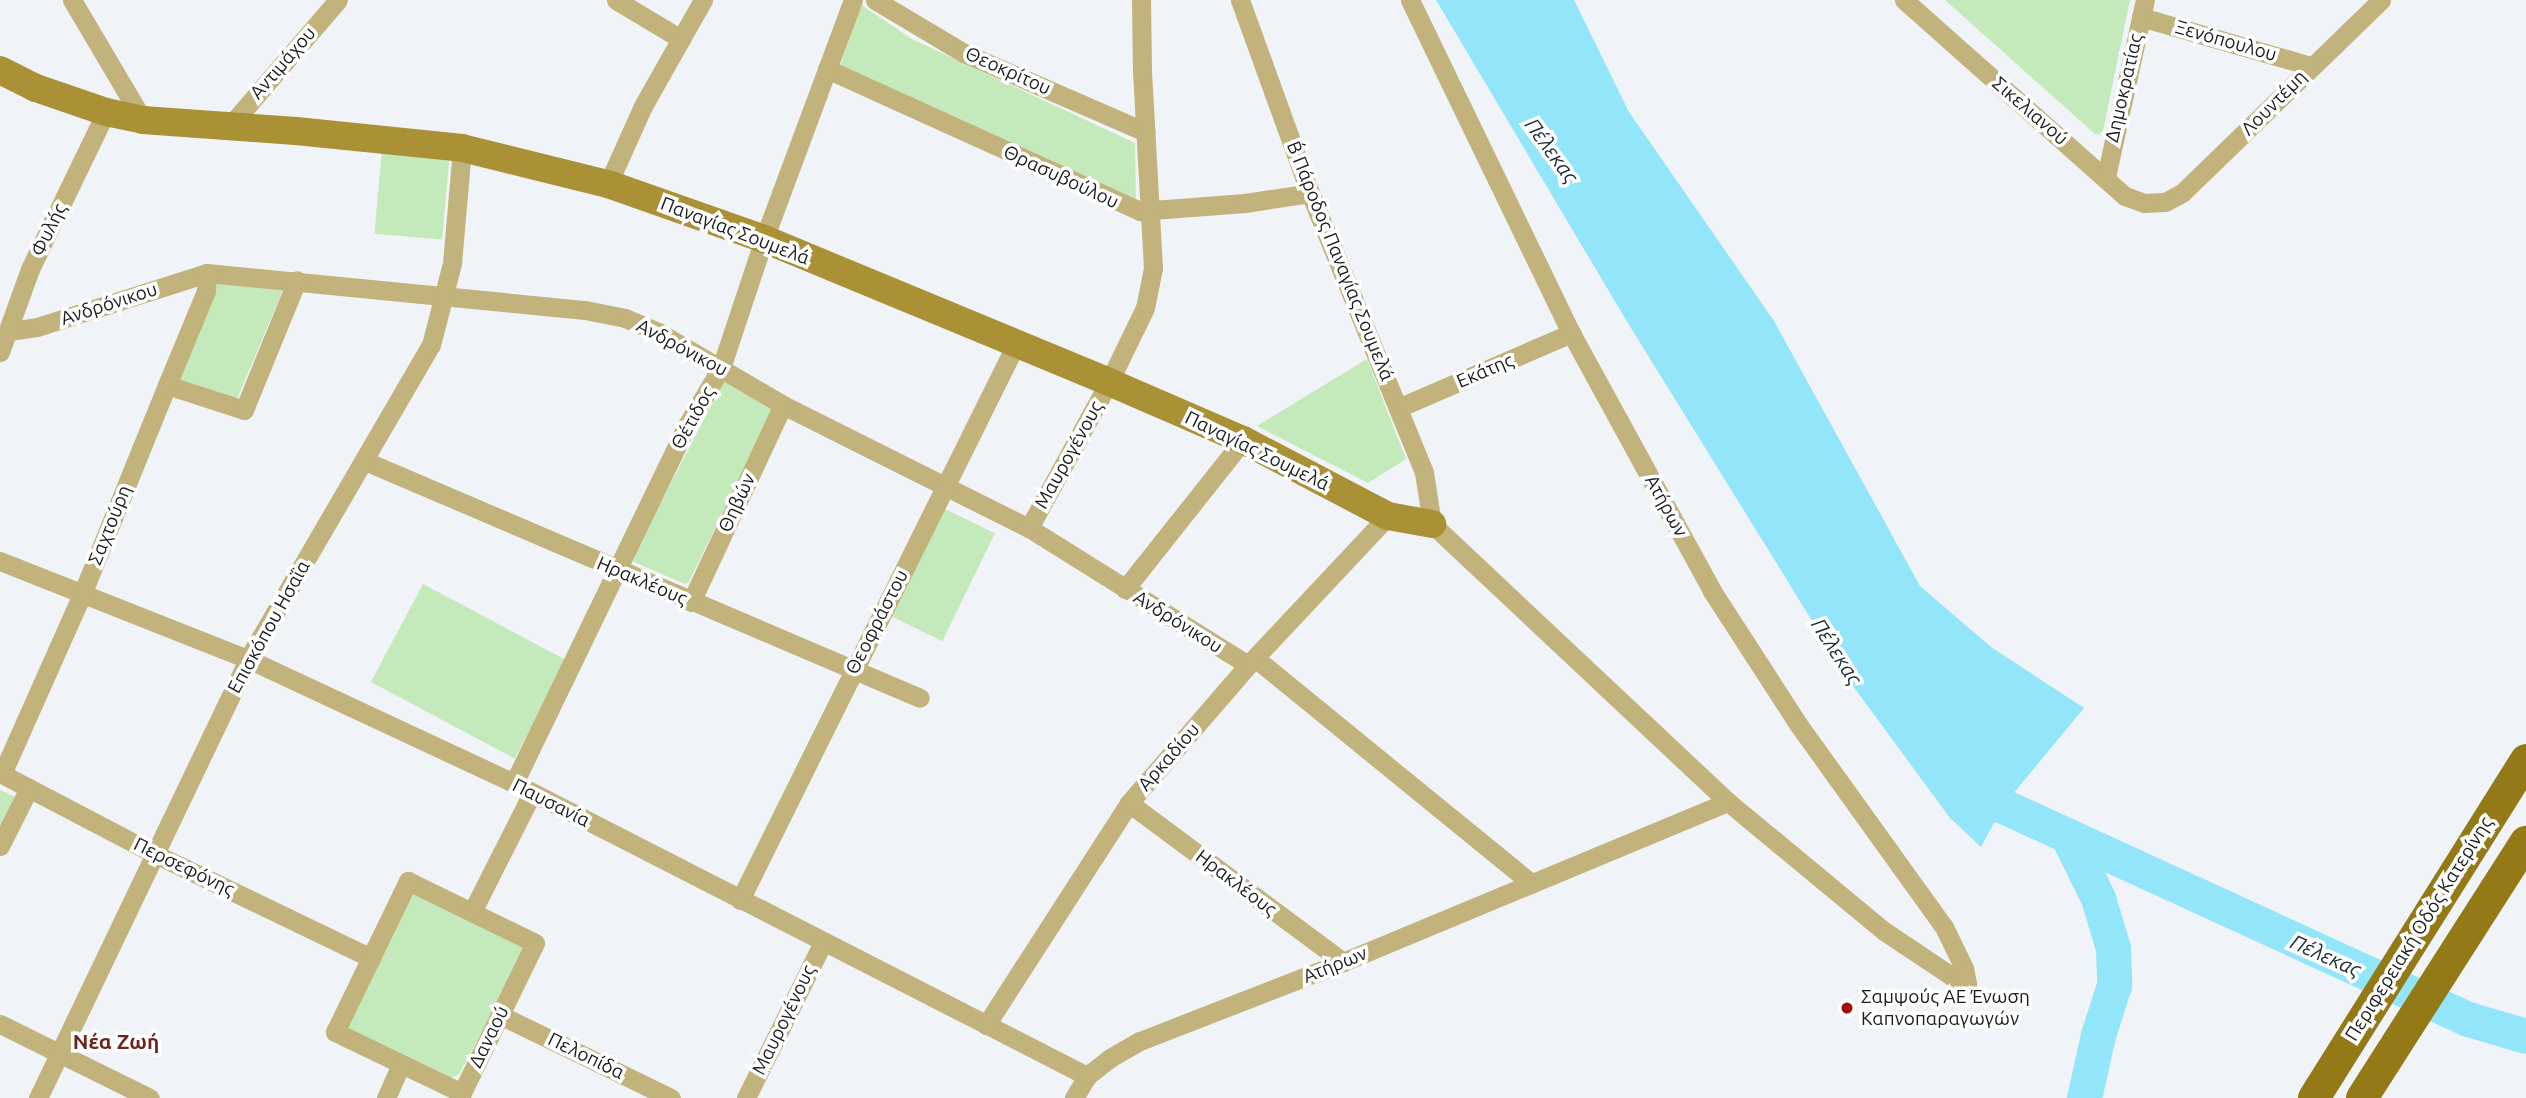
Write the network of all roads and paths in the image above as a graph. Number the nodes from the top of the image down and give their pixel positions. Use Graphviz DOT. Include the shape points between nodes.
graph roads {
  1 [pos="72,0"];
  2 [pos="338,0"];
  3 [pos="616,0"];
  4 [pos="703,0"];
  5 [pos="853,0"];
  6 [pos="875,0"];
  7 [pos="1142,0"];
  8 [pos="1240,0"];
  9 [pos="1410,0"];
  10 [pos="1904,0"];
  11 [pos="2381,0"];
  12 [pos="2143,8"];
  13 [pos="681,39"];
  14 [pos="2311,66"];
  15 [pos="827,69"];
  16 [pos="0,70"];
  17 [pos="106,112"];
  18 [pos="143,120"];
  19 [pos="229,127"];
  20 [pos="1146,132"];
  21 [pos="462,148"];
  22 [pos="2106,177"];
  23 [pos="608,184"];
  24 [pos="1310,193"];
  25 [pos="2165,202"];
  26 [pos="1149,212"];
  27 [pos="764,240"];
  28 [pos="207,273"];
  29 [pos="297,280"];
  30 [pos="446,297"];
  31 [pos="9,331"];
  32 [pos="1571,333"];
  33 [pos="1016,346"];
  34 [pos="0,352"];
  35 [pos="721,368"];
  36 [pos="1109,382"];
  37 [pos="167,385"];
  38 [pos="783,404"];
  39 [pos="1398,408"];
  40 [pos="1243,440"];
  41 [pos="365,461"];
  42 [pos="946,487"];
  43 [pos="1388,516"];
  44 [pos="1432,524"];
  45 [pos="1029,528"];
  46 [pos="0,561"];
  47 [pos="617,570"];
  48 [pos="1125,589"];
  49 [pos="83,592"];
  50 [pos="691,602"];
  51 [pos="248,659"];
  52 [pos="1251,661"];
  53 [pos="853,670"];
  54 [pos="920,698"];
  55 [pos="2526,760"];
  56 [pos="1,773"];
  57 [pos="514,783"];
  58 [pos="29,788"];
  59 [pos="532,793"];
  60 [pos="1728,802"];
  61 [pos="1129,803"];
  62 [pos="2526,842"];
  63 [pos="0,846"];
  64 [pos="155,853"];
  65 [pos="1532,884"];
  66 [pos="740,900"];
  67 [pos="472,912"];
  68 [pos="823,942"];
  69 [pos="371,958"];
  70 [pos="1343,962"];
  71 [pos="500,1015"];
  72 [pos="0,1024"];
  73 [pos="986,1026"];
  74 [pos="60,1054"];
  75 [pos="401,1064"];
  76 [pos="1087,1076"];
  77 [pos="38,1098"];
  78 [pos="150,1098"];
  79 [pos="386,1098"];
  80 [pos="671,1098"];
  81 [pos="746,1098"];
  82 [pos="1074,1098"];
  83 [pos="2314,1098"];
  84 [pos="2361,1098"];
  1 -- 18 [label="street"];
  2 -- 19 [label="street, Αντιμάχου"];
  3 -- 13 [label="street"];
  4 -- 13 [label="street"];
  5 -- 15 [label="street, Θέτιδος"];
  6 -- 20 [label="street, Θεοκρίτου" via="964,53"];
  7 -- 20 [label="street, Μαυρογένους"];
  8 -- 24 [label="street, Β΄ Πάροδος Παναγίας Σουμελά"];
  9 -- 32 [label="street, Ατήρων"];
  10 -- 22 [label="street, Σικελιανού"];
  11 -- 14 [label="street, Λουντέμη"];
  12 -- 14 [label="street, Ξενόπουλου"];
  12 -- 22 [label="street, Δημοκρατίας"];
  13 -- 23 [label="street"];
  14 -- 25 [label="street, Λουντέμη" via="2182,193"];
  15 -- 26 [label="street, Θρασυβούλου" via="1124,206"];
  15 -- 27 [label="street, Θέτιδος"];
  16 -- 17 [label="street, Παναγίας Σουμελά"];
  17 -- 18 [label="street, Παναγίας Σουμελά"];
  17 -- 31 [label="street, Φυλής" via="30,269"];
  18 -- 19 [label="street, Παναγίας Σουμελά"];
  19 -- 21 [label="street, Παναγίας Σουμελά"];
  20 -- 26 [label="street, Μαυρογένους"];
  21 -- 23 [label="street, Παναγίας Σουμελά"];
  21 -- 30 [label="street, Επισκόπου Ησαΐα"];
  22 -- 25 [label="street, Σικελιανού" via="2125,196 2144,203"];
  23 -- 27 [label="street, Παναγίας Σουμελά"];
  24 -- 26 [label="street, Θρασυβούλου"];
  24 -- 39 [label="street, Β΄ Πάροδος Παναγίας Σουμελά"];
  26 -- 36 [label="street, Μαυρογένους" via="1153,268 1145,308"];
  27 -- 33 [label="street, Παναγίας Σουμελά"];
  27 -- 35 [label="street, Θέτιδος"];
  28 -- 29 [label="street, Ανδρόνικου"];
  28 -- 31 [label="street, Ανδρόνικου" via="37,327"];
  28 -- 37 [label="street, Σαχτούρη" via="206,291"];
  29 -- 30 [label="street, Ανδρόνικου"];
  29 -- 37 [label="street" via="244,410"];
  30 -- 35 [label="street, Ανδρόνικου" via="625,318"];
  30 -- 41 [label="street, Επισκόπου Ησαΐα" via="432,345"];
  31 -- 34 [label="street, Φυλής"];
  32 -- 39 [label="street, Εκάτης"];
  32 -- 60 [label="street, Ατήρων" via="1719,603 1798,724 1944,927 1960,957 1967,984 1884,931"];
  33 -- 36 [label="street, Παναγίας Σουμελά"];
  33 -- 42 [label="street, Θεοφράστου"];
  35 -- 38 [label="street, Ανδρόνικου"];
  35 -- 47 [label="street, Θέτιδος" via="687,425"];
  36 -- 40 [label="street, Παναγίας Σουμελά"];
  36 -- 45 [label="street, Μαυρογένους"];
  37 -- 49 [label="street, Σαχτούρη"];
  38 -- 42 [label="street, Ανδρόνικου"];
  38 -- 50 [label="street, Θηβών"];
  39 -- 44 [label="street, Β΄ Πάροδος Παναγίας Σουμελά" via="1424,472"];
  40 -- 43 [label="street, Παναγίας Σουμελά"];
  40 -- 48 [label="street"];
  41 -- 47 [label="street, Ηρακλέους"];
  41 -- 51 [label="street, Επισκόπου Ησαΐα"];
  42 -- 45 [label="street, Ανδρόνικου"];
  42 -- 53 [label="street, Θεοφράστου"];
  43 -- 44 [label="street, Παναγίας Σουμελά"];
  43 -- 52 [label="street, Αρκαδίου"];
  44 -- 60 [label="street"];
  45 -- 48 [label="street, Ανδρόνικου"];
  46 -- 49 [label="street, Παυσανία"];
  47 -- 50 [label="street, Ηρακλέους"];
  47 -- 57 [label="street, Θέτιδος"];
  48 -- 52 [label="street, Ανδρόνικου"];
  49 -- 51 [label="street, Παυσανία"];
  49 -- 56 [label="street, Σαχτούρη"];
  50 -- 53 [label="street, Ηρακλέους"];
  51 -- 57 [label="street, Παυσανία"];
  51 -- 64 [label="street, Επισκόπου Ησαΐα"];
  52 -- 61 [label="street, Αρκαδίου"];
  52 -- 65 [label="street, Ανδρόνικου"];
  53 -- 54 [label="street, Ηρακλέους"];
  53 -- 66 [label="street, Θεοφράστου"];
  55 -- 83 [label="main road, Περιφερειακή Οδός Κατερίνης"];
  56 -- 58 [label="street, Περσεφόνης"];
  57 -- 59 [label="street, Παυσανία"];
  58 -- 63 [label="street"];
  58 -- 64 [label="street, Περσεφόνης"];
  59 -- 66 [label="street, Παυσανία"];
  59 -- 67 [label="street"];
  60 -- 65 [label="street, Ατήρων"];
  61 -- 70 [label="street, Ηρακλέους"];
  61 -- 73 [label="street, Αρκαδίου"];
  62 -- 84 [label="main road"];
  64 -- 69 [label="street, Περσεφόνης"];
  64 -- 74 [label="street, Επισκόπου Ησαΐα"];
  65 -- 70 [label="street, Ατήρων"];
  66 -- 68 [label="street, Παυσανία"];
  67 -- 69 [label="street, Δαναού" via="408,881"];
  67 -- 71 [label="street, Δαναού" via="535,943"];
  68 -- 73 [label="street, Παυσανία"];
  68 -- 81 [label="street, Μαυρογένους"];
  69 -- 75 [label="street, Δαναού" via="335,1032"];
  70 -- 76 [label="street, Ατήρων" via="1140,1041"];
  71 -- 75 [label="street, Δαναού" via="462,1093"];
  71 -- 80 [label="street, Πελοπίδα"];
  72 -- 74 [label="street"];
  73 -- 76 [label="street, Παυσανία"];
  74 -- 77 [label="street, Επισκόπου Ησαΐα"];
  74 -- 78 [label="street"];
  75 -- 79 [label="street"];
  76 -- 82 [label="street, Ατήρων"];
}
